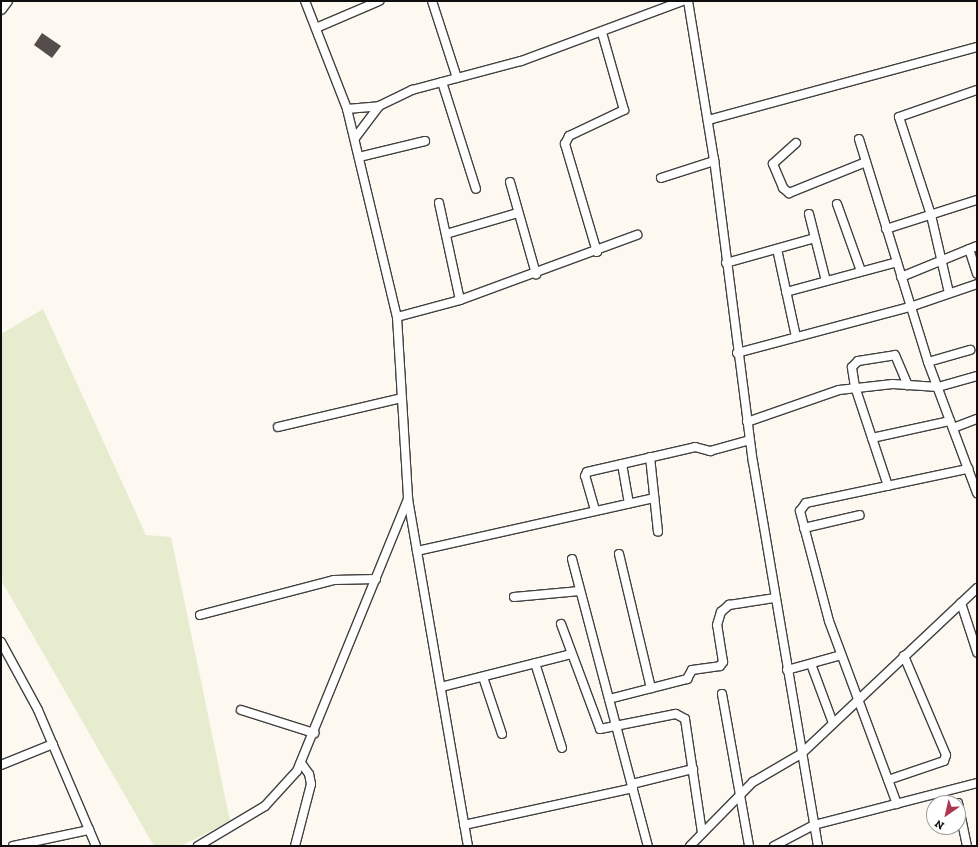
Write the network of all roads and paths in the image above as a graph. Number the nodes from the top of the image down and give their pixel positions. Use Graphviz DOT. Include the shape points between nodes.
graph roads {
  1 [pos="305,1"];
  2 [pos="379,1"];
  3 [pos="432,1"];
  4 [pos="682,1"];
  5 [pos="688,1"];
  6 [pos="316,28"];
  7 [pos="602,33"];
  8 [pos="977,47"];
  9 [pos="457,78"];
  10 [pos="442,82"];
  11 [pos="977,90"];
  12 [pos="379,106"];
  13 [pos="347,109"];
  14 [pos="708,120"];
  15 [pos="355,138"];
  16 [pos="859,139"];
  17 [pos="425,141"];
  18 [pos="796,143"];
  19 [pos="359,158"];
  20 [pos="714,161"];
  21 [pos="866,162"];
  22 [pos="662,178"];
  23 [pos="510,182"];
  24 [pos="476,189"];
  25 [pos="977,200"];
  26 [pos="439,203"];
  27 [pos="837,204"];
  28 [pos="518,213"];
  29 [pos="809,214"];
  30 [pos="931,215"];
  31 [pos="886,229"];
  32 [pos="446,234"];
  33 [pos="637,235"];
  34 [pos="815,238"];
  35 [pos="973,248"];
  36 [pos="777,249"];
  37 [pos="597,252"];
  38 [pos="942,261"];
  39 [pos="897,262"];
  40 [pos="726,263"];
  41 [pos="861,271"];
  42 [pos="536,274"];
  43 [pos="977,274"];
  44 [pos="901,277"];
  45 [pos="826,281"];
  46 [pos="977,284"];
  47 [pos="786,292"];
  48 [pos="949,293"];
  49 [pos="460,300"];
  50 [pos="910,307"];
  51 [pos="397,317"];
  52 [pos="796,337"];
  53 [pos="970,350"];
  54 [pos="737,354"];
  55 [pos="928,362"];
  56 [pos="977,376"];
  57 [pos="908,385"];
  58 [pos="855,387"];
  59 [pos="938,387"];
  60 [pos="402,398"];
  61 [pos="977,419"];
  62 [pos="747,422"];
  63 [pos="951,424"];
  64 [pos="278,427"];
  65 [pos="872,438"];
  66 [pos="750,440"];
  67 [pos="650,457"];
  68 [pos="622,464"];
  69 [pos="968,469"];
  70 [pos="888,486"];
  71 [pos="977,492"];
  72 [pos="654,498"];
  73 [pos="408,499"];
  74 [pos="629,503"];
  75 [pos="595,510"];
  76 [pos="860,515"];
  77 [pos="804,528"];
  78 [pos="658,532"];
  79 [pos="417,550"];
  80 [pos="619,554"];
  81 [pos="572,559"];
  82 [pos="376,579"];
  83 [pos="977,588"];
  84 [pos="580,591"];
  85 [pos="514,597"];
  86 [pos="775,598"];
  87 [pos="961,603"];
  88 [pos="200,615"];
  89 [pos="561,624"];
  90 [pos="1,642"];
  91 [pos="977,652"];
  92 [pos="571,654"];
  93 [pos="841,655"];
  94 [pos="904,656"];
  95 [pos="535,663"];
  96 [pos="811,664"];
  97 [pos="787,670"];
  98 [pos="483,677"];
  99 [pos="441,688"];
  100 [pos="651,688"];
  101 [pos="722,694"];
  102 [pos="609,699"];
  103 [pos="858,699"];
  104 [pos="240,710"];
  105 [pos="832,723"];
  106 [pos="618,727"];
  107 [pos="314,733"];
  108 [pos="502,734"];
  109 [pos="53,744"];
  110 [pos="562,748"];
  111 [pos="800,754"];
  112 [pos="300,763"];
  113 [pos="1,765"];
  114 [pos="693,769"];
  115 [pos="888,780"];
  116 [pos="977,783"];
  117 [pos="632,786"];
  118 [pos="955,789"];
  119 [pos="742,794"];
  120 [pos="956,795"];
  121 [pos="896,804"];
  122 [pos="464,825"];
  123 [pos="814,825"];
  124 [pos="89,830"];
  125 [pos="702,833"];
  126 [pos="965,835"];
  127 [pos="13,846"];
  128 [pos="96,846"];
  129 [pos="198,846"];
  130 [pos="295,846"];
  131 [pos="468,846"];
  132 [pos="648,846"];
  133 [pos="690,846"];
  134 [pos="749,846"];
  135 [pos="774,846"];
  136 [pos="818,846"];
  137 [pos="967,846"];
  1 -- 6 [label="street"];
  2 -- 6 [label="street"];
  3 -- 9 [label="street"];
  4 -- 7 [label="street"];
  5 -- 14 [label="street"];
  6 -- 13 [label="street"];
  7 -- 9 [label="street"];
  7 -- 37 [label="street" via="624,110 569,136 565,144"];
  8 -- 14 [label="street"];
  9 -- 10 [label="street"];
  10 -- 12 [label="street"];
  10 -- 24 [label="street"];
  11 -- 30 [label="street" via="899,117"];
  12 -- 13 [label="street"];
  12 -- 15 [label="street"];
  13 -- 15 [label="street"];
  14 -- 20 [label="street"];
  15 -- 19 [label="street"];
  16 -- 21 [label="street"];
  17 -- 19 [label="street"];
  18 -- 21 [label="street" via="773,164 783,188 789,193"];
  19 -- 51 [label="street"];
  20 -- 22 [label="street"];
  20 -- 40 [label="street"];
  21 -- 31 [label="street"];
  23 -- 28 [label="street"];
  25 -- 30 [label="street"];
  26 -- 32 [label="street"];
  27 -- 41 [label="street"];
  28 -- 32 [label="street"];
  28 -- 42 [label="street"];
  29 -- 34 [label="street"];
  30 -- 31 [label="street"];
  30 -- 38 [label="street"];
  31 -- 39 [label="street"];
  32 -- 49 [label="street"];
  33 -- 37 [label="street"];
  34 -- 36 [label="street"];
  34 -- 45 [label="street"];
  35 -- 38 [label="street"];
  35 -- 43 [label="street"];
  36 -- 40 [label="street"];
  36 -- 47 [label="street"];
  37 -- 42 [label="street"];
  38 -- 44 [label="street"];
  38 -- 48 [label="street"];
  39 -- 41 [label="street"];
  39 -- 44 [label="street"];
  40 -- 54 [label="street"];
  41 -- 45 [label="street"];
  42 -- 49 [label="street"];
  44 -- 50 [label="street"];
  45 -- 47 [label="street"];
  46 -- 48 [label="street"];
  47 -- 52 [label="street"];
  48 -- 50 [label="street"];
  49 -- 51 [label="street"];
  50 -- 52 [label="street"];
  50 -- 55 [label="street"];
  51 -- 60 [label="street"];
  52 -- 54 [label="street"];
  53 -- 55 [label="street"];
  54 -- 62 [label="street"];
  55 -- 59 [label="street"];
  56 -- 59 [label="street"];
  57 -- 58 [label="street"];
  57 -- 58 [label="street" via="898,358 891,354 854,364"];
  57 -- 59 [label="street"];
  58 -- 62 [label="street"];
  58 -- 65 [label="street"];
  59 -- 63 [label="street"];
  60 -- 64 [label="street"];
  60 -- 73 [label="street"];
  61 -- 63 [label="street"];
  62 -- 66 [label="street"];
  63 -- 65 [label="street"];
  63 -- 69 [label="street"];
  65 -- 70 [label="street"];
  66 -- 67 [label="street" via="710,451 694,448"];
  66 -- 86 [label="street"];
  67 -- 68 [label="street"];
  67 -- 72 [label="street"];
  68 -- 74 [label="street"];
  68 -- 75 [label="street" via="585,474"];
  69 -- 70 [label="street"];
  69 -- 71 [label="street"];
  70 -- 77 [label="street" via="806,503 800,511"];
  72 -- 74 [label="street"];
  72 -- 78 [label="street"];
  73 -- 79 [label="street"];
  73 -- 82 [label="street"];
  74 -- 75 [label="street"];
  75 -- 79 [label="street"];
  76 -- 77 [label="street"];
  77 -- 93 [label="street"];
  79 -- 99 [label="street"];
  80 -- 100 [label="street"];
  81 -- 84 [label="street"];
  82 -- 88 [label="street" via="334,580"];
  82 -- 107 [label="street"];
  83 -- 87 [label="street"];
  84 -- 85 [label="street"];
  84 -- 102 [label="street"];
  86 -- 97 [label="street"];
  86 -- 100 [label="street" via="729,605 721,612 717,625 721,665 692,670 687,679"];
  87 -- 91 [label="street"];
  87 -- 94 [label="street"];
  89 -- 92 [label="street"];
  90 -- 109 [label="street" via="31,695"];
  92 -- 95 [label="street"];
  92 -- 106 [label="street" via="597,727 604,730"];
  93 -- 96 [label="street"];
  93 -- 103 [label="street"];
  94 -- 103 [label="street"];
  94 -- 115 [label="street" via="946,755 944,761"];
  95 -- 98 [label="street"];
  95 -- 110 [label="street"];
  96 -- 97 [label="street"];
  96 -- 105 [label="street"];
  97 -- 111 [label="street"];
  98 -- 99 [label="street"];
  98 -- 108 [label="street"];
  99 -- 122 [label="street"];
  100 -- 102 [label="street"];
  101 -- 119 [label="street"];
  102 -- 106 [label="street"];
  103 -- 105 [label="street"];
  103 -- 115 [label="street"];
  104 -- 107 [label="street"];
  105 -- 111 [label="street"];
  106 -- 114 [label="street" via="676,714 683,716"];
  106 -- 117 [label="street"];
  107 -- 112 [label="street"];
  109 -- 113 [label="street"];
  109 -- 124 [label="street"];
  111 -- 119 [label="street" via="763,774"];
  111 -- 123 [label="street"];
  112 -- 129 [label="street" via="283,789 266,806"];
  112 -- 130 [label="street" via="309,774 311,784"];
  114 -- 117 [label="street"];
  114 -- 125 [label="street"];
  115 -- 121 [label="street"];
  116 -- 118 [label="street"];
  117 -- 122 [label="street"];
  117 -- 132 [label="street"];
  118 -- 120 [label="street"];
  118 -- 121 [label="street"];
  119 -- 125 [label="street"];
  119 -- 134 [label="street"];
  121 -- 123 [label="street"];
  122 -- 131 [label="street"];
  123 -- 135 [label="street"];
  123 -- 136 [label="street"];
  124 -- 127 [label="street"];
  124 -- 128 [label="street"];
  125 -- 133 [label="street"];
  126 -- 137 [label="street"];
}
